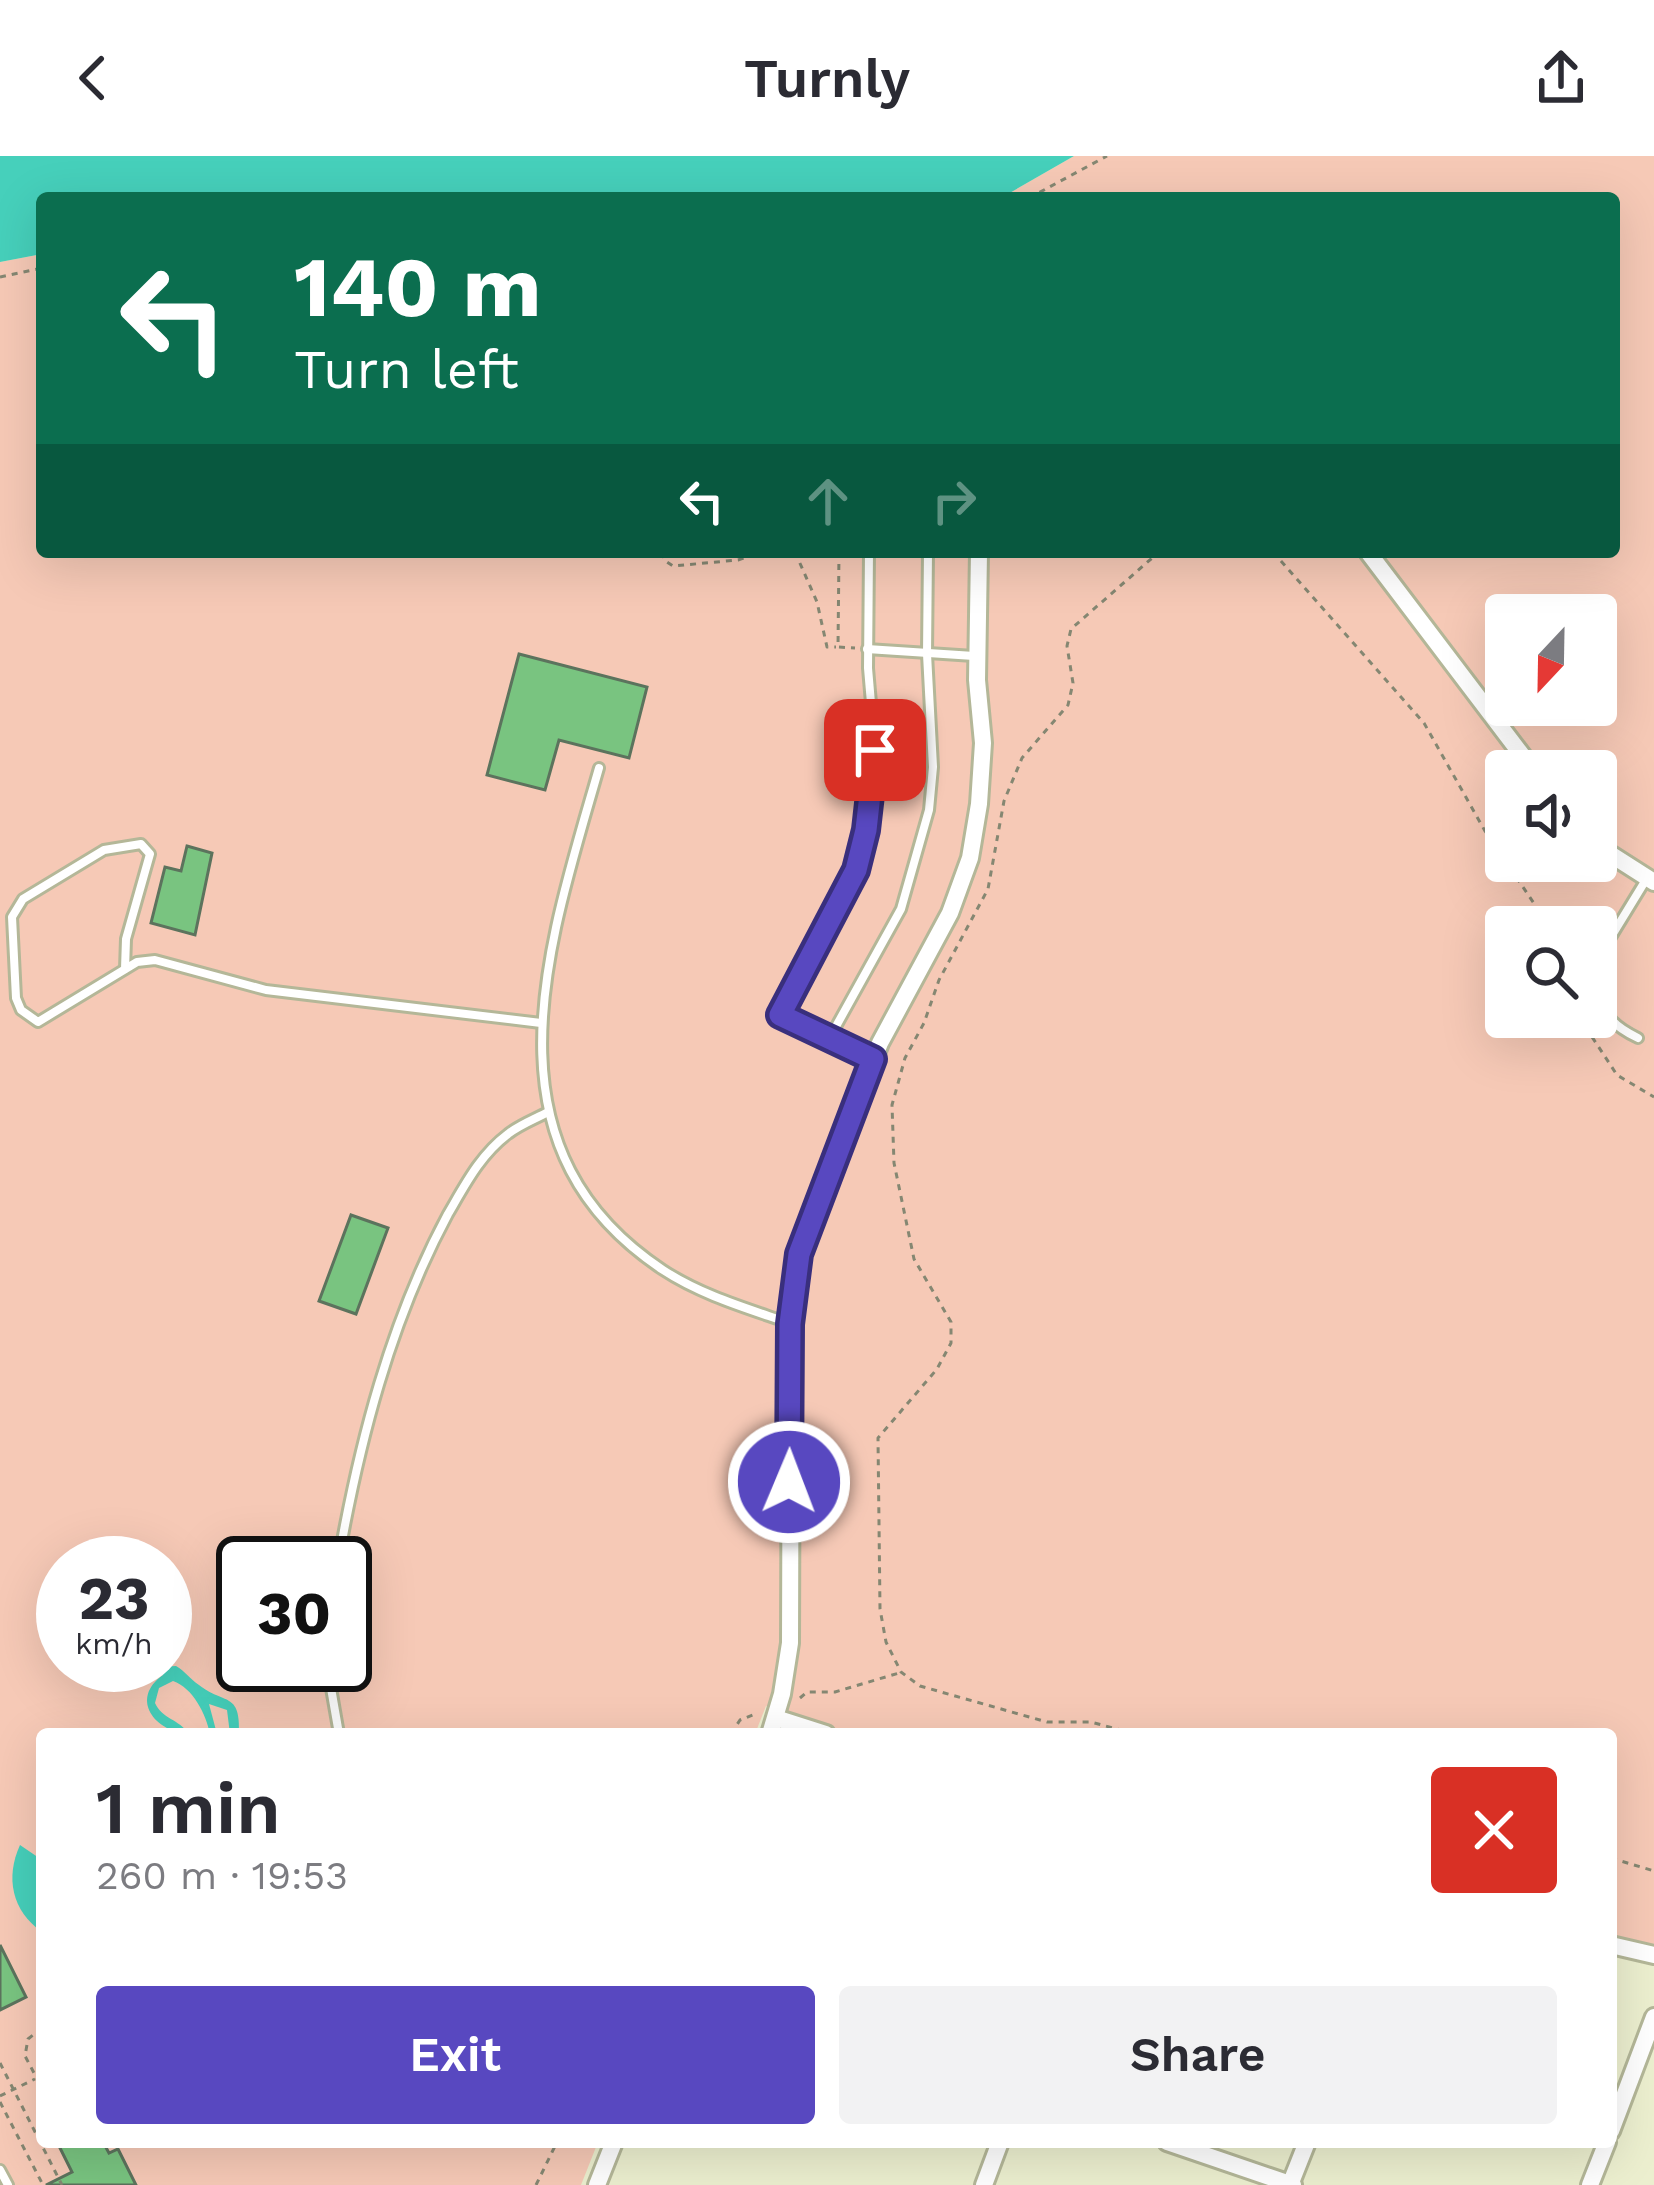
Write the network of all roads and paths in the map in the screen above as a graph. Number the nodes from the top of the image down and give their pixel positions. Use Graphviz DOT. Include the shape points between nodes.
graph roads {
  1 [pos="1108,156"];
  2 [pos="1047,189"];
  3 [pos="1041,192"];
  4 [pos="1049,192"];
  5 [pos="36,269"];
  6 [pos="0,277"];
  7 [pos="664,558"];
  8 [pos="744,558"];
  9 [pos="798,558"];
  10 [pos="839,558"];
  11 [pos="869,558"];
  12 [pos="928,558"];
  13 [pos="979,558"];
  14 [pos="1152,558"];
  15 [pos="1278,558"];
  16 [pos="1373,558"];
  17 [pos="838,647"];
  18 [pos="868,649"];
  19 [pos="927,654"];
  20 [pos="977,656"];
  21 [pos="1518,750"];
  22 [pos="599,768"];
  23 [pos="1617,859"];
  24 [pos="1650,880"];
  25 [pos="1536,906"];
  26 [pos="1617,929"];
  27 [pos="125,969"];
  28 [pos="541,1023"];
  29 [pos="1617,1028"];
  30 [pos="1593,1038"];
  31 [pos="1638,1038"];
  32 [pos="829,1039"];
  33 [pos="873,1059"];
  34 [pos="1654,1097"];
  35 [pos="548,1112"];
  36 [pos="790,1324"];
  37 [pos="343,1536"];
  38 [pos="901,1672"];
  39 [pos="332,1692"];
  40 [pos="773,1726"];
  41 [pos="338,1728"];
  42 [pos="735,1728"];
  43 [pos="1115,1728"];
  44 [pos="1617,1860"];
  45 [pos="1654,1871"];
  46 [pos="1617,1946"];
  47 [pos="1654,1955"];
  48 [pos="1654,2018"];
  49 [pos="36,2033"];
  50 [pos="0,2062"];
  51 [pos="36,2076"];
  52 [pos="36,2079"];
  53 [pos="14,2090"];
  54 [pos="0,2099"];
  55 [pos="1617,2115"];
  56 [pos="36,2134"];
  57 [pos="43,2148"];
  58 [pos="553,2148"];
  59 [pos="612,2148"];
  60 [pos="998,2148"];
  61 [pos="1184,2148"];
  62 [pos="1304,2148"];
  63 [pos="1605,2148"];
  64 [pos="0,2170"];
  65 [pos="8,2185"];
  66 [pos="43,2185"];
  67 [pos="62,2185"];
  68 [pos="536,2185"];
  69 [pos="597,2185"];
  70 [pos="984,2185"];
  71 [pos="1291,2185"];
  72 [pos="1590,2185"];
  1 -- 2 [label="path"];
  2 -- 3 [label="path"];
  2 -- 4 [label="path"];
  5 -- 6 [label="path"];
  7 -- 8 [label="path" via="673,566"];
  9 -- 17 [label="path" via="827,647"];
  10 -- 17 [label="path"];
  11 -- 18 [label="lane"];
  12 -- 19 [label="lane"];
  13 -- 20 [label="street"];
  14 -- 38 [label="path" via="1071,629 1068,705 1022,758 1004,801 988,889 938,980 892,1105 894,1163 914,1259 951,1322 937,1369 878,1438 880,1609"];
  15 -- 25 [label="path" via="1424,723"];
  16 -- 21 [label="street"];
  17 -- 18 [label="path"];
  18 -- 19 [label="lane"];
  18 -- 32 [label="lane" via="875,750 866,830 856,870 780,1015"];
  19 -- 20 [label="lane"];
  19 -- 32 [label="lane" via="933,767 920,851 901,909"];
  20 -- 33 [label="street" via="980,804 970,858"];
  22 -- 28 [label="lane" via="552,933"];
  23 -- 24 [label="street"];
  24 -- 26 [label="lane"];
  27 -- 27 [label="lane" via="150,854 141,844 104,850 23,898 12,917 16,998 38,1022"];
  27 -- 28 [label="lane" via="155,961 266,990"];
  28 -- 35 [label="lane"];
  29 -- 31 [label="lane"];
  30 -- 34 [label="path" via="1617,1075"];
  32 -- 33 [label="lane"];
  33 -- 36 [label="street" via="799,1254"];
  35 -- 36 [label="lane" via="593,1210 632,1248 697,1288"];
  35 -- 37 [label="lane" via="488,1153 433,1243 395,1327"];
  36 -- 40 [label="street" via="790,1643"];
  38 -- 40 [label="path" via="807,1692"];
  38 -- 43 [label="path" via="920,1686 1047,1721"];
  39 -- 41 [label="lane"];
  40 -- 42 [label="path" via="750,1714"];
  44 -- 45 [label="path"];
  46 -- 47 [label="street"];
  48 -- 55 [label="street"];
  49 -- 51 [label="path" via="26,2056"];
  50 -- 53 [label="path"];
  52 -- 53 [label="path"];
  53 -- 54 [label="path"];
  53 -- 56 [label="path"];
  54 -- 66 [label="path"];
  57 -- 67 [label="path"];
  58 -- 68 [label="path"];
  59 -- 69 [label="street"];
  60 -- 70 [label="street"];
  61 -- 71 [label="street"];
  62 -- 71 [label="street"];
  63 -- 72 [label="street"];
  64 -- 65 [label="lane"];
}
